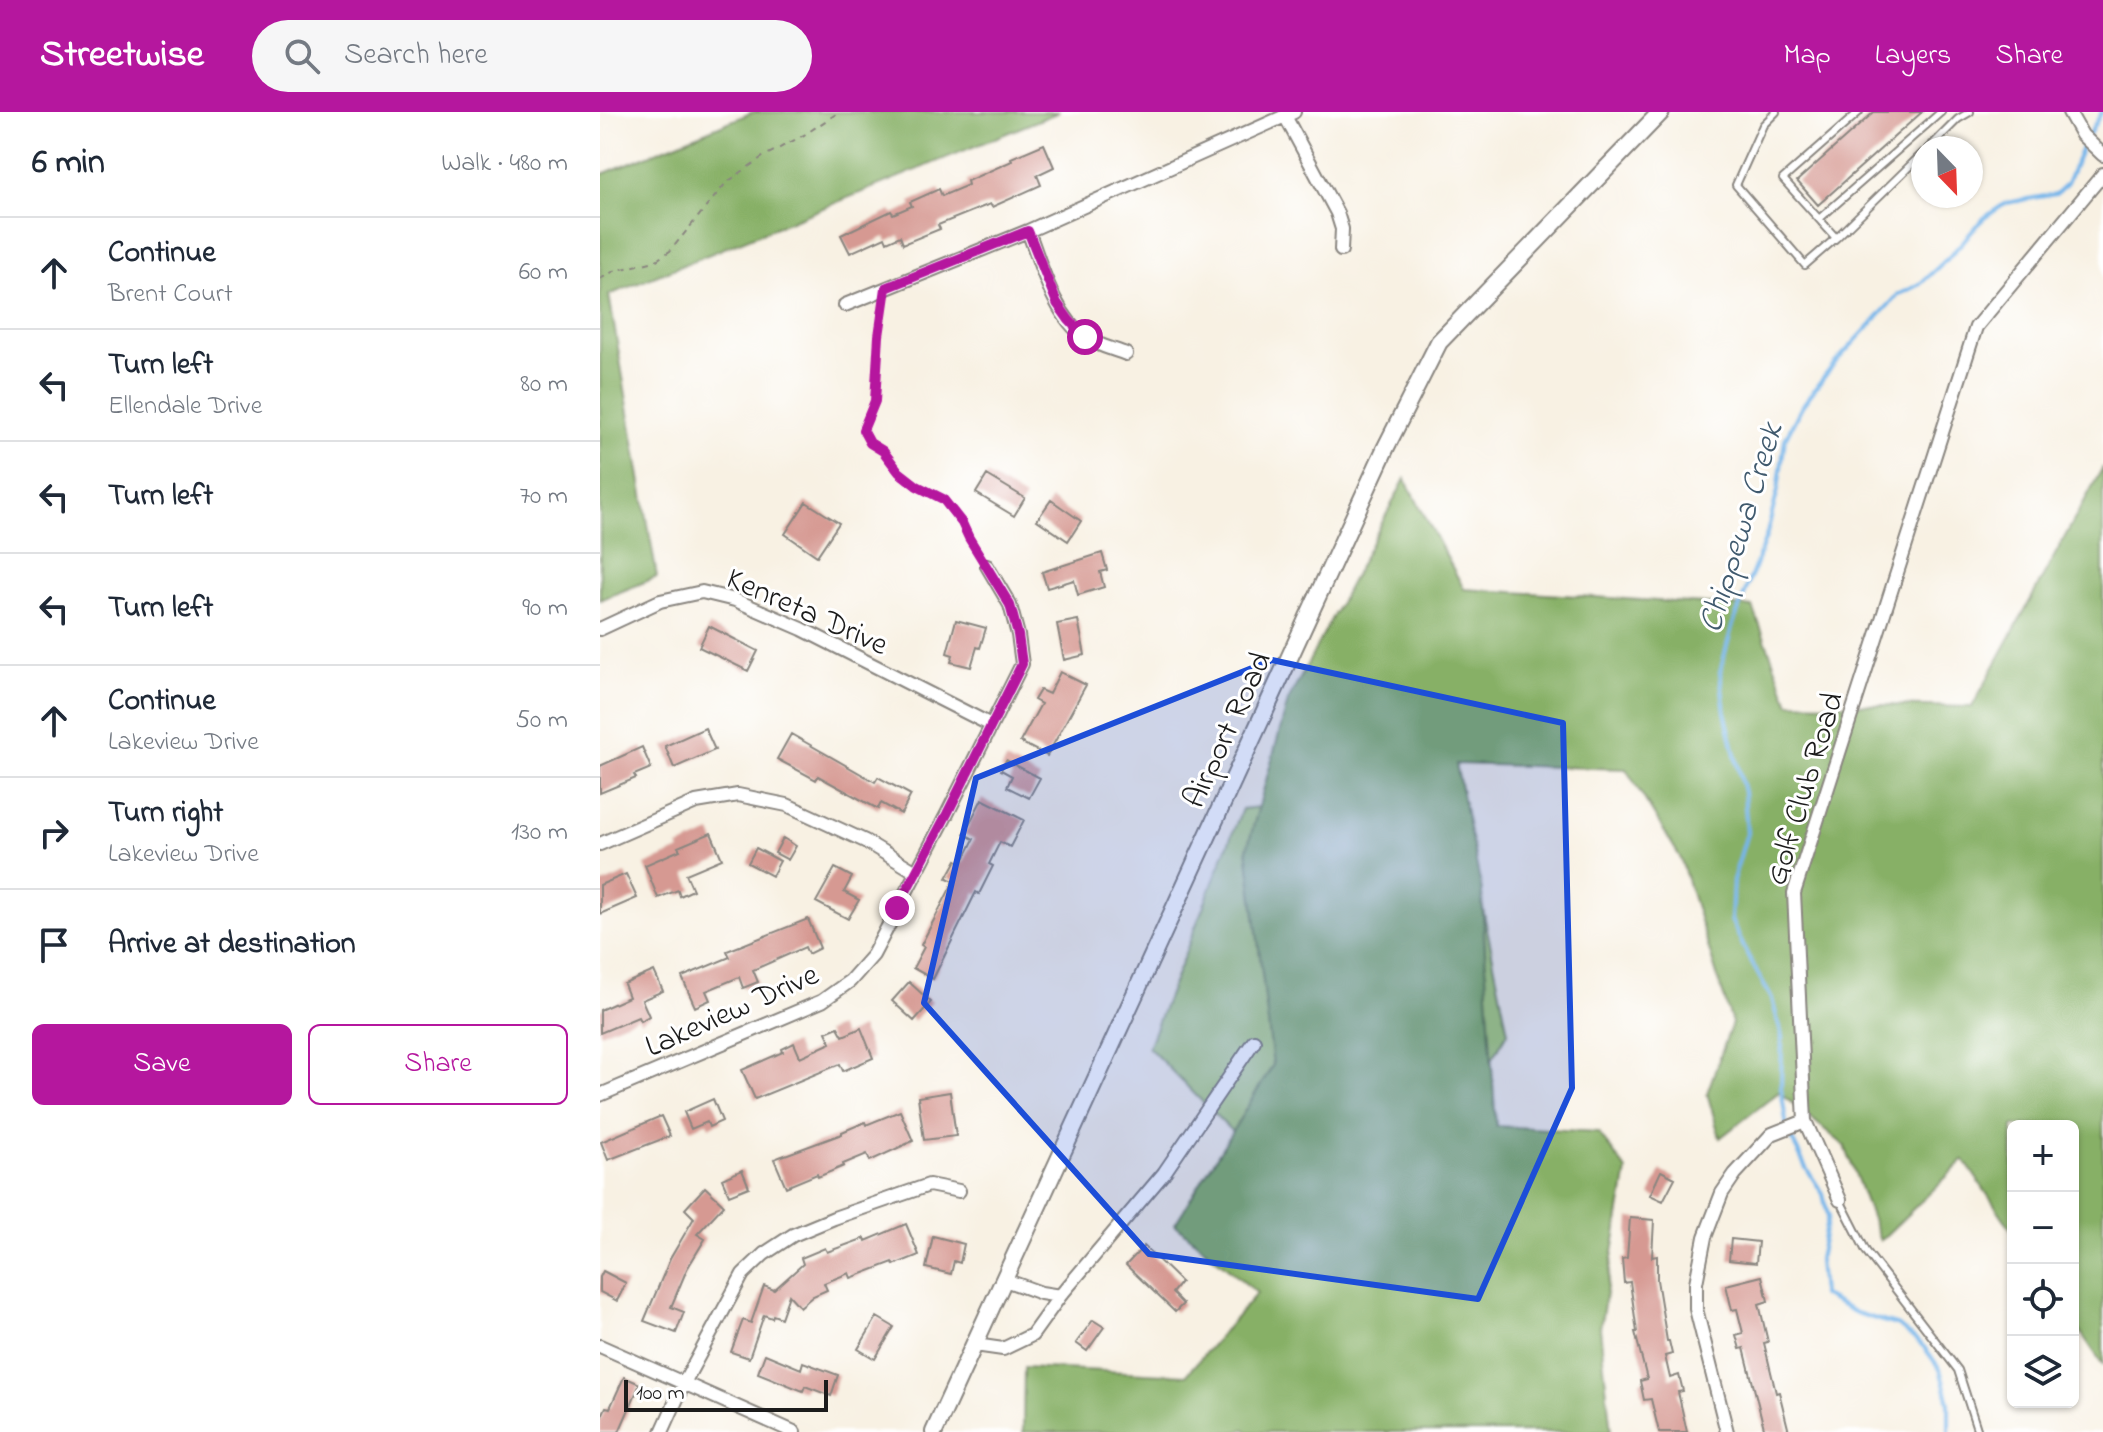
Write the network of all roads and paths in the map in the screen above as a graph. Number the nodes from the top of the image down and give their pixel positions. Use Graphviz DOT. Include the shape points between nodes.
graph roads {
  1 [pos="839,112"];
  2 [pos="1661,112"];
  3 [pos="1776,112"];
  4 [pos="1859,112"];
  5 [pos="1941,112"];
  6 [pos="1953,112"];
  7 [pos="1970,112"];
  8 [pos="2069,112"];
  9 [pos="1290,114"];
  10 [pos="1958,119"];
  11 [pos="1941,136"];
  12 [pos="2101,153"];
  13 [pos="1911,165"];
  14 [pos="2103,174"];
  15 [pos="1819,219"];
  16 [pos="1028,231"];
  17 [pos="1836,238"];
  18 [pos="1341,250"];
  19 [pos="600,279"];
  20 [pos="886,288"];
  21 [pos="845,305"];
  22 [pos="1126,354"];
  23 [pos="987,566"];
  24 [pos="600,629"];
  25 [pos="991,725"];
  26 [pos="600,844"];
  27 [pos="916,872"];
  28 [pos="1254,1041"];
  29 [pos="600,1095"];
  30 [pos="1799,1123"];
  31 [pos="959,1191"];
  32 [pos="1840,1200"];
  33 [pos="1005,1280"];
  34 [pos="1060,1296"];
  35 [pos="975,1345"];
  36 [pos="600,1346"];
  37 [pos="684,1383"];
  38 [pos="662,1432"];
  39 [pos="794,1432"];
  40 [pos="934,1432"];
  41 [pos="1727,1432"];
  42 [pos="1978,1432"];
  1 -- 19 [label="path" via="726,183 670,251"];
  2 -- 33 [label="main road, Airport Road" via="1439,342 1386,447"];
  3 -- 17 [label="lane" via="1763,125 1736,185 1805,265"];
  4 -- 15 [label="lane" via="1783,179"];
  5 -- 15 [label="lane"];
  6 -- 10 [label="lane"];
  7 -- 10 [label="lane"];
  8 -- 12 [label="street"];
  9 -- 16 [label="street"];
  9 -- 18 [label="street" via="1337,213"];
  10 -- 11 [label="lane"];
  13 -- 17 [label="lane"];
  14 -- 30 [label="street, Golf Club Road" via="1976,327 1794,893"];
  15 -- 17 [label="lane"];
  16 -- 20 [label="street"];
  16 -- 22 [label="street" via="1069,320 1085,337"];
  20 -- 21 [label="street"];
  20 -- 23 [label="path" via="875,401 863,430 899,472 943,499"];
  23 -- 25 [label="street, Lakeview Drive" via="1010,605 1022,664"];
  24 -- 25 [label="street, Kenreta Drive" via="660,601 702,592 735,600"];
  25 -- 27 [label="street, Lakeview Drive"];
  26 -- 27 [label="street" via="696,802 738,795 787,805 865,841"];
  27 -- 29 [label="street, Lakeview Drive" via="873,955 822,1001"];
  28 -- 34 [label="street" via="1164,1173"];
  30 -- 32 [label="street, Golf Club Road"];
  30 -- 41 [label="street" via="1772,1134 1735,1174 1722,1193 1699,1260 1696,1309"];
  31 -- 37 [label="street" via="929,1185 820,1223 764,1254 743,1274"];
  32 -- 42 [label="lane, Golf Club Road" via="1866,1251 1958,1370"];
  33 -- 34 [label="street"];
  33 -- 35 [label="main road, Airport Road"];
  34 -- 35 [label="street" via="1032,1335 1003,1349"];
  35 -- 40 [label="main road, Airport Road"];
  36 -- 37 [label="street"];
  37 -- 38 [label="street"];
  37 -- 39 [label="street"];
}
